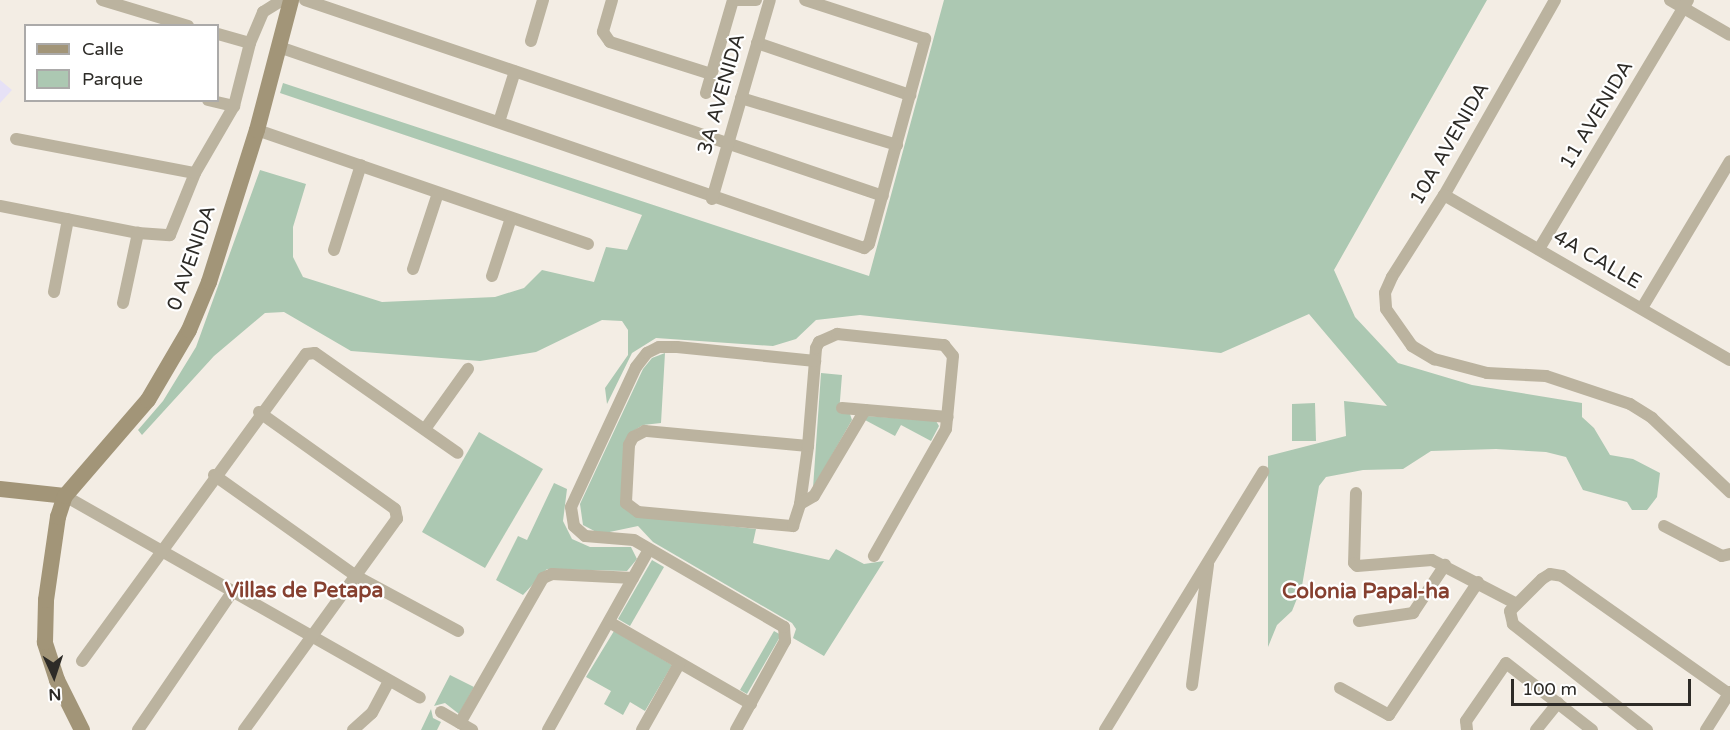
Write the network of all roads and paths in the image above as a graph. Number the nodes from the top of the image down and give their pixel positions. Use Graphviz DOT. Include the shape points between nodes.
graph roads {
  1 [pos="102,0"];
  2 [pos="282,0"];
  3 [pos="291,0"];
  4 [pos="305,0"];
  5 [pos="543,0"];
  6 [pos="612,0"];
  7 [pos="735,0"];
  8 [pos="756,0"];
  9 [pos="770,0"];
  10 [pos="806,0"];
  11 [pos="1555,0"];
  12 [pos="1670,0"];
  13 [pos="1685,4"];
  14 [pos="181,24"];
  15 [pos="219,34"];
  16 [pos="1730,35"];
  17 [pos="531,41"];
  18 [pos="250,43"];
  19 [pos="757,43"];
  20 [pos="279,47"];
  21 [pos="515,71"];
  22 [pos="711,74"];
  23 [pos="706,93"];
  24 [pos="910,95"];
  25 [pos="741,98"];
  26 [pos="217,102"];
  27 [pos="234,106"];
  28 [pos="499,122"];
  29 [pos="256,130"];
  30 [pos="16,139"];
  31 [pos="728,144"];
  32 [pos="897,145"];
  33 [pos="1730,161"];
  34 [pos="360,165"];
  35 [pos="195,173"];
  36 [pos="438,193"];
  37 [pos="1444,195"];
  38 [pos="883,196"];
  39 [pos="712,199"];
  40 [pos="0,206"];
  41 [pos="511,218"];
  42 [pos="68,219"];
  43 [pos="138,233"];
  44 [pos="588,244"];
  45 [pos="1539,249"];
  46 [pos="334,250"];
  47 [pos="413,269"];
  48 [pos="492,276"];
  49 [pos="54,292"];
  50 [pos="123,303"];
  51 [pos="1642,308"];
  52 [pos="1730,360"];
  53 [pos="815,361"];
  54 [pos="468,369"];
  55 [pos="842,408"];
  56 [pos="865,410"];
  57 [pos="260,412"];
  58 [pos="948,417"];
  59 [pos="425,429"];
  60 [pos="808,446"];
  61 [pos="458,453"];
  62 [pos="1263,472"];
  63 [pos="214,476"];
  64 [pos="0,489"];
  65 [pos="1730,492"];
  66 [pos="1356,493"];
  67 [pos="65,496"];
  68 [pos="800,504"];
  69 [pos="1664,526"];
  70 [pos="649,549"];
  71 [pos="160,550"];
  72 [pos="1730,554"];
  73 [pos="874,556"];
  74 [pos="1208,561"];
  75 [pos="1445,565"];
  76 [pos="356,576"];
  77 [pos="633,578"];
  78 [pos="1478,582"];
  79 [pos="232,592"];
  80 [pos="1515,603"];
  81 [pos="1359,621"];
  82 [pos="609,622"];
  83 [pos="458,632"];
  84 [pos="310,637"];
  85 [pos="82,661"];
  86 [pos="679,664"];
  87 [pos="389,681"];
  88 [pos="1192,685"];
  89 [pos="1340,688"];
  90 [pos="1729,693"];
  91 [pos="420,698"];
  92 [pos="1558,703"];
  93 [pos="751,704"];
  94 [pos="441,712"];
  95 [pos="372,713"];
  96 [pos="460,723"];
  97 [pos="82,730"];
  98 [pos="138,730"];
  99 [pos="244,730"];
  100 [pos="353,730"];
  101 [pos="370,730"];
  102 [pos="472,730"];
  103 [pos="548,730"];
  104 [pos="642,730"];
  105 [pos="736,730"];
  106 [pos="1105,730"];
  107 [pos="1467,730"];
  108 [pos="1536,730"];
  109 [pos="1592,730"];
  110 [pos="1647,730"];
  111 [pos="1706,730"];
  1 -- 14 [label="street"];
  2 -- 18 [label="street" via="263,12"];
  3 -- 20 [label="main road, 0 AVENIDA"];
  4 -- 21 [label="street"];
  5 -- 17 [label="street"];
  6 -- 22 [label="street" via="603,32 610,42"];
  7 -- 8 [label="street"];
  7 -- 22 [label="street"];
  9 -- 19 [label="street, 3A AVENIDA"];
  10 -- 24 [label="street" via="926,39"];
  11 -- 37 [label="street, 10A AVENIDA"];
  12 -- 13 [label="street"];
  13 -- 16 [label="street"];
  13 -- 45 [label="street, 11 AVENIDA"];
  15 -- 18 [label="street"];
  18 -- 27 [label="street"];
  19 -- 24 [label="street"];
  19 -- 25 [label="street, 3A AVENIDA"];
  20 -- 28 [label="street"];
  20 -- 29 [label="main road, 0 AVENIDA"];
  21 -- 28 [label="street"];
  21 -- 31 [label="street"];
  22 -- 23 [label="street"];
  24 -- 32 [label="street"];
  25 -- 31 [label="street, 3A AVENIDA"];
  25 -- 32 [label="street"];
  26 -- 27 [label="street"];
  27 -- 35 [label="street"];
  28 -- 39 [label="street"];
  29 -- 34 [label="street"];
  29 -- 67 [label="main road, 0 AVENIDA" via="209,282 172,364 105,454"];
  30 -- 35 [label="street"];
  31 -- 38 [label="street"];
  31 -- 39 [label="street, 3A AVENIDA"];
  32 -- 38 [label="street"];
  33 -- 51 [label="street"];
  34 -- 36 [label="street"];
  34 -- 46 [label="street"];
  35 -- 43 [label="street" via="175,230 163,237"];
  36 -- 41 [label="street"];
  36 -- 47 [label="street"];
  37 -- 45 [label="street, 4A CALLE"];
  37 -- 65 [label="street, 10A AVENIDA" via="1385,293 1386,309 1412,346 1434,359 1487,373 1546,376 1630,404 1652,418"];
  38 -- 39 [label="street" via="870,244 864,248"];
  40 -- 42 [label="street"];
  41 -- 44 [label="street"];
  41 -- 48 [label="street"];
  42 -- 43 [label="street"];
  42 -- 49 [label="street"];
  43 -- 50 [label="street"];
  45 -- 51 [label="street, 4A CALLE"];
  51 -- 52 [label="street, 4A CALLE"];
  53 -- 58 [label="street" via="817,344 832,334 944,345 953,356"];
  53 -- 60 [label="street"];
  53 -- 70 [label="street" via="666,346 643,357 571,512 574,526 589,538 631,539"];
  54 -- 59 [label="street"];
  55 -- 56 [label="street"];
  56 -- 58 [label="street"];
  56 -- 68 [label="street" via="814,496"];
  57 -- 59 [label="street" via="303,355 312,352"];
  57 -- 63 [label="street"];
  57 -- 76 [label="street" via="395,509 395,523"];
  58 -- 73 [label="street" via="946,429"];
  59 -- 61 [label="street"];
  60 -- 68 [label="street"];
  60 -- 68 [label="street" via="655,430 636,434 629,444 624,499 634,511 793,526"];
  62 -- 74 [label="street"];
  63 -- 71 [label="street"];
  63 -- 76 [label="street"];
  64 -- 67 [label="main road"];
  66 -- 75 [label="street" via="1357,566 1420,560"];
  67 -- 71 [label="street"];
  67 -- 97 [label="main road" via="53,541 44,624 51,663"];
  69 -- 72 [label="street" via="1722,556"];
  70 -- 77 [label="street"];
  70 -- 93 [label="street" via="784,627 785,641"];
  71 -- 79 [label="street"];
  71 -- 85 [label="street"];
  74 -- 88 [label="street"];
  74 -- 106 [label="street"];
  75 -- 78 [label="street"];
  75 -- 81 [label="street" via="1413,613"];
  76 -- 83 [label="street"];
  76 -- 84 [label="street"];
  77 -- 82 [label="street"];
  77 -- 96 [label="street" via="552,574 543,578"];
  78 -- 80 [label="street"];
  78 -- 89 [label="street" via="1389,716"];
  79 -- 84 [label="street"];
  79 -- 98 [label="street"];
  80 -- 90 [label="street" via="1550,574 1562,576"];
  80 -- 110 [label="street" via="1509,618 1513,624"];
  82 -- 86 [label="street"];
  82 -- 103 [label="street"];
  84 -- 87 [label="street"];
  84 -- 99 [label="street"];
  86 -- 93 [label="street"];
  86 -- 104 [label="street"];
  87 -- 91 [label="street"];
  87 -- 95 [label="street"];
  90 -- 111 [label="street"];
  92 -- 107 [label="street" via="1506,663 1466,721"];
  92 -- 108 [label="street"];
  92 -- 109 [label="street"];
  93 -- 105 [label="street"];
  94 -- 96 [label="street"];
  95 -- 100 [label="street"];
  95 -- 101 [label="street"];
  96 -- 102 [label="street"];
}
